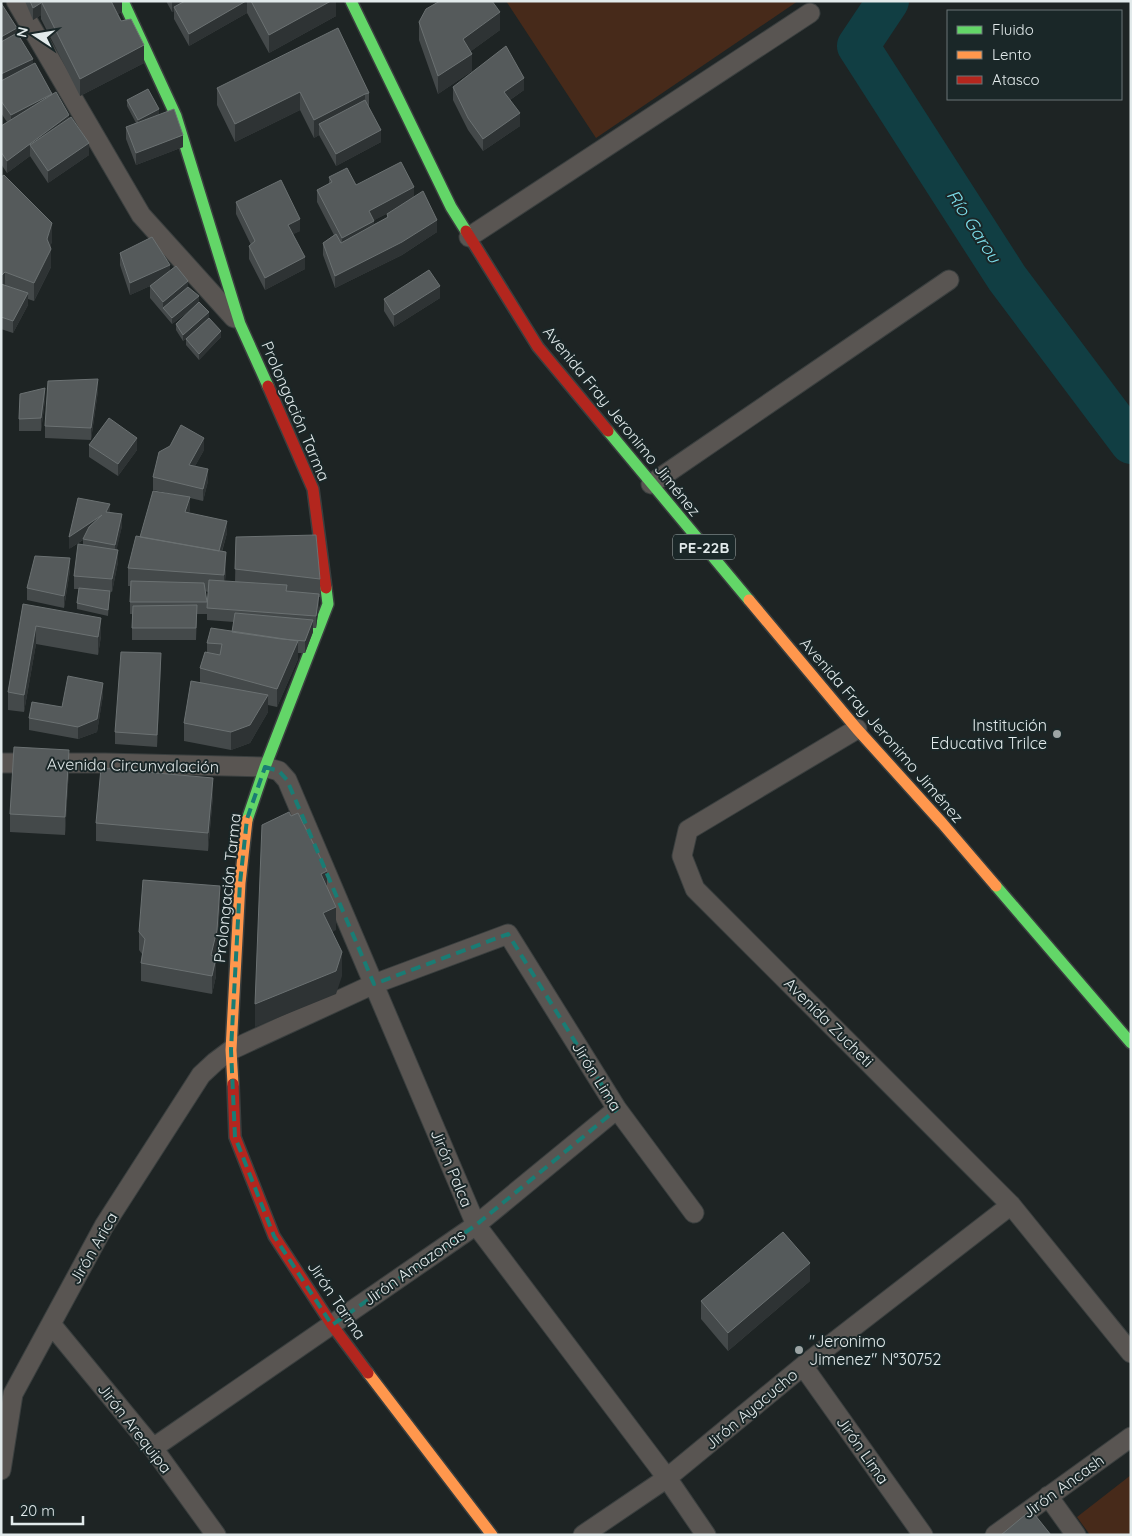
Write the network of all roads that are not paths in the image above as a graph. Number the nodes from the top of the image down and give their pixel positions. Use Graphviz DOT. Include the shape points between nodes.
graph roads {
  1 [pos="16,1"];
  2 [pos="124,1"];
  3 [pos="351,1"];
  4 [pos="810,13"];
  5 [pos="469,237"];
  6 [pos="949,280"];
  7 [pos="240,324"];
  8 [pos="651,484"];
  9 [pos="857,729"];
  10 [pos="1,763"];
  11 [pos="265,767"];
  12 [pos="508,934"];
  13 [pos="374,984"];
  14 [pos="1131,1043"];
  15 [pos="231,1050"];
  16 [pos="617,1109"];
  17 [pos="1011,1205"];
  18 [pos="694,1213"];
  19 [pos="476,1225"];
  20 [pos="51,1324"];
  21 [pos="332,1324"];
  22 [pos="1131,1353"];
  23 [pos="803,1366"];
  24 [pos="1131,1437"];
  25 [pos="153,1448"];
  26 [pos="1,1470"];
  27 [pos="667,1478"];
  28 [pos="1048,1496"];
  29 [pos="216,1535"];
  30 [pos="492,1535"];
  31 [pos="583,1535"];
  32 [pos="706,1535"];
  33 [pos="923,1535"];
  34 [pos="995,1535"];
  35 [pos="1076,1535"];
  1 -- 7 [label="street" via="141,215"];
  2 -- 7 [label="main road, Prolongación Tarma" via="176,116"];
  3 -- 5 [label="main road, Avenida Fray Jeronimo Jiménez / PE-22B" via="451,207"];
  4 -- 5 [label="street"];
  5 -- 8 [label="main road, Avenida Fray Jeronimo Jiménez / PE-22B" via="538,347"];
  6 -- 8 [label="street"];
  7 -- 11 [label="main road, Prolongación Tarma" via="313,489 328,604"];
  8 -- 9 [label="main road, Avenida Fray Jeronimo Jiménez / PE-22B"];
  9 -- 14 [label="main road, Avenida Fray Jeronimo Jiménez / PE-22B"];
  9 -- 17 [label="street, Avenida Zucheti" via="688,830 682,856 696,888"];
  10 -- 11 [label="street, Avenida Circunvalación"];
  11 -- 13 [label="street, Jirón Palca" via="279,771 287,780"];
  11 -- 15 [label="main road, Prolongación Tarma" via="247,819 240,883"];
  12 -- 13 [label="street, Jirón Arica"];
  12 -- 16 [label="street, Jirón Lima"];
  13 -- 15 [label="street, Jirón Arica"];
  13 -- 19 [label="street, Jirón Palca"];
  15 -- 20 [label="street, Jirón Arica" via="201,1075 104,1226"];
  15 -- 21 [label="main road, Jirón Tarma" via="235,1137 274,1236"];
  16 -- 18 [label="street, Jirón Lima"];
  16 -- 19 [label="street, Jirón Amazonas"];
  17 -- 22 [label="street, Avenida Zucheti"];
  17 -- 23 [label="street, Jirón Ayacucho"];
  19 -- 21 [label="street, Jirón Amazonas"];
  19 -- 27 [label="street, Jirón Palca"];
  20 -- 25 [label="street, Jirón Arequipa"];
  20 -- 26 [label="street, Jirón Arica" via="13,1394"];
  21 -- 25 [label="street, Jirón Amazonas"];
  21 -- 30 [label="main road, Jirón Tarma"];
  23 -- 27 [label="street, Jirón Ayacucho"];
  23 -- 33 [label="street, Jirón Lima"];
  24 -- 28 [label="street, Jirón Ancash"];
  25 -- 29 [label="street, Jirón Arequipa"];
  27 -- 31 [label="street, Jirón Ayacucho"];
  27 -- 32 [label="street, Jirón Palca"];
  28 -- 34 [label="street, Jirón Ancash"];
  28 -- 35 [label="street"];
}
